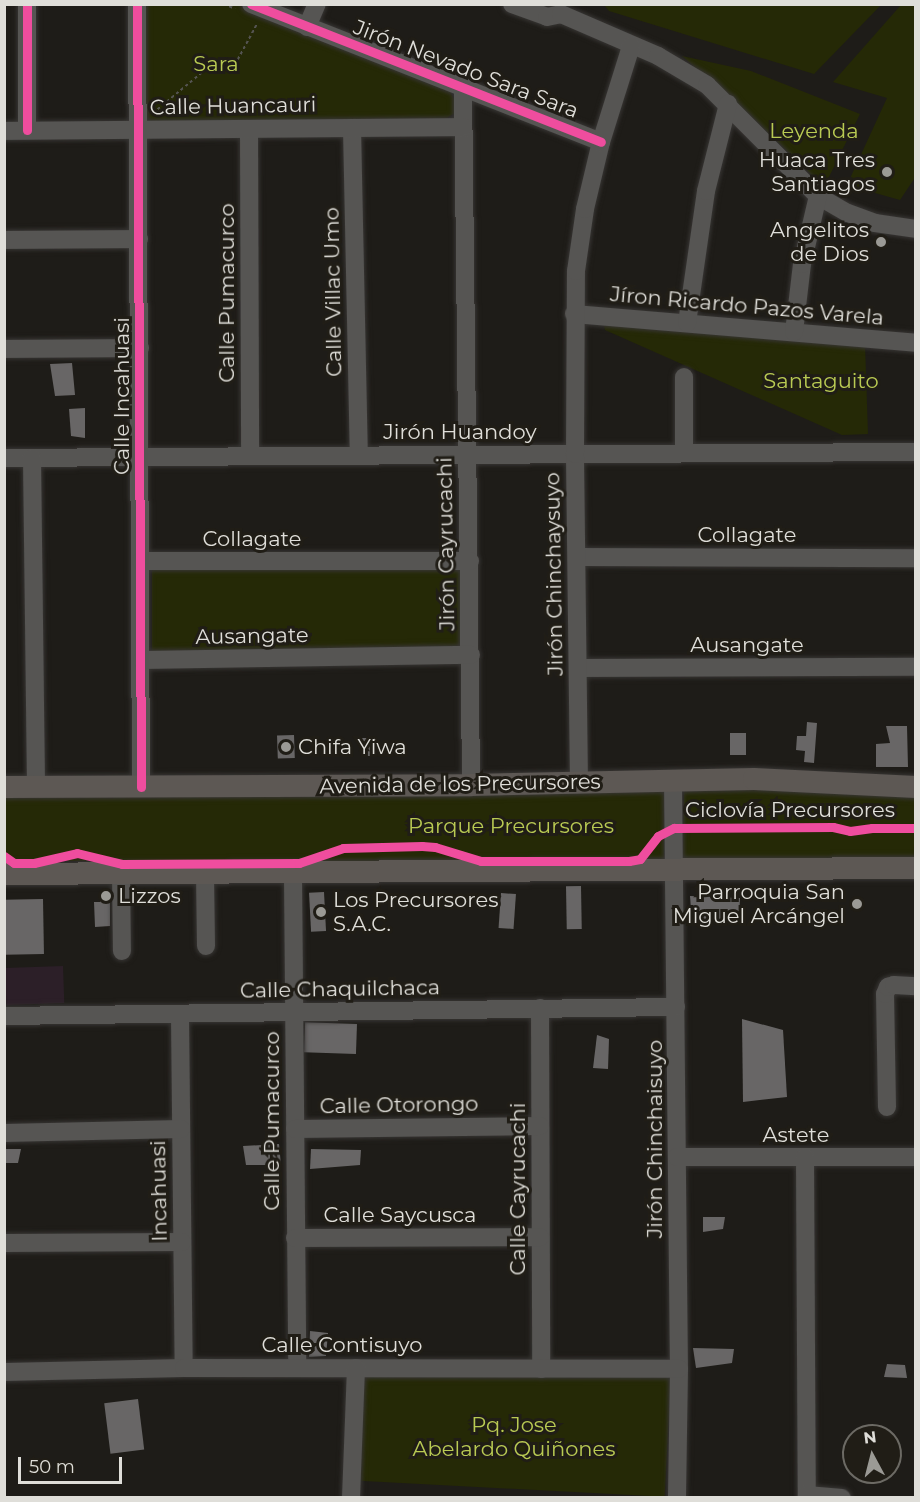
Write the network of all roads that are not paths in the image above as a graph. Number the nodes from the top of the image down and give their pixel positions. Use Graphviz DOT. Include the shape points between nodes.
graph roads {
  1 [pos="27,4"];
  2 [pos="137,4"];
  3 [pos="317,4"];
  4 [pos="512,4"];
  5 [pos="561,8"];
  6 [pos="251,12"];
  7 [pos="307,27"];
  8 [pos="631,46"];
  9 [pos="463,86"];
  10 [pos="728,105"];
  11 [pos="463,127"];
  12 [pos="352,128"];
  13 [pos="249,129"];
  14 [pos="27,130"];
  15 [pos="138,130"];
  16 [pos="4,131"];
  17 [pos="601,142"];
  18 [pos="818,196"];
  19 [pos="915,229"];
  20 [pos="139,239"];
  21 [pos="4,240"];
  22 [pos="574,314"];
  23 [pos="687,323"];
  24 [pos="794,332"];
  25 [pos="915,343"];
  26 [pos="140,348"];
  27 [pos="4,349"];
  28 [pos="684,378"];
  29 [pos="915,452"];
  30 [pos="684,453"];
  31 [pos="575,454"];
  32 [pos="466,455"];
  33 [pos="250,456"];
  34 [pos="360,456"];
  35 [pos="140,457"];
  36 [pos="4,458"];
  37 [pos="32,458"];
  38 [pos="578,557"];
  39 [pos="915,558"];
  40 [pos="141,561"];
  41 [pos="470,561"];
  42 [pos="471,655"];
  43 [pos="142,660"];
  44 [pos="915,667"];
  45 [pos="578,669"];
  46 [pos="674,781"];
  47 [pos="579,783"];
  48 [pos="471,785"];
  49 [pos="4,787"];
  50 [pos="36,787"];
  51 [pos="141,787"];
  52 [pos="915,787"];
  53 [pos="915,868"];
  54 [pos="675,870"];
  55 [pos="4,874"];
  56 [pos="121,874"];
  57 [pos="205,874"];
  58 [pos="293,874"];
  59 [pos="206,946"];
  60 [pos="122,951"];
  61 [pos="915,986"];
  62 [pos="676,1007"];
  63 [pos="540,1008"];
  64 [pos="294,1012"];
  65 [pos="180,1015"];
  66 [pos="4,1016"];
  67 [pos="887,1107"];
  68 [pos="540,1126"];
  69 [pos="181,1129"];
  70 [pos="295,1129"];
  71 [pos="4,1133"];
  72 [pos="915,1156"];
  73 [pos="677,1157"];
  74 [pos="805,1157"];
  75 [pos="296,1238"];
  76 [pos="540,1238"];
  77 [pos="182,1242"];
  78 [pos="4,1243"];
  79 [pos="184,1368"];
  80 [pos="297,1368"];
  81 [pos="356,1368"];
  82 [pos="541,1369"];
  83 [pos="679,1369"];
  84 [pos="4,1372"];
  85 [pos="807,1496"];
  86 [pos="351,1497"];
  87 [pos="677,1497"];
  88 [pos="842,1497"];
  1 -- 14 [label="street"];
  2 -- 15 [label="street, Calle Incahuasi"];
  3 -- 7 [label="street"];
  4 -- 5 [label="street" via="547,17"];
  5 -- 8 [label="street"];
  6 -- 7 [label="street, Jirón Nevado Sara Sara"];
  7 -- 9 [label="street, Jirón Nevado Sara Sara"];
  8 -- 10 [label="street" via="686,70"];
  8 -- 17 [label="street, Jirón Chinchaysuyo"];
  9 -- 11 [label="street, Jirón Cayrucachi"];
  9 -- 17 [label="street, Jirón Nevado Sara Sara"];
  10 -- 18 [label="street"];
  10 -- 23 [label="street" via="698,235"];
  11 -- 12 [label="street, Calle Huancauri"];
  11 -- 32 [label="street, Jirón Cayrucachi"];
  12 -- 13 [label="street, Calle Huancauri"];
  12 -- 34 [label="street, Calle Villac Umo"];
  13 -- 15 [label="street, Calle Huancauri"];
  13 -- 33 [label="street, Calle Pumacurco"];
  14 -- 15 [label="street, Calle Huancauri"];
  14 -- 16 [label="street, Calle Huancauri"];
  15 -- 20 [label="street, Calle Incahuasi"];
  17 -- 22 [label="street, Jirón Chinchaysuyo" via="585,209"];
  18 -- 19 [label="street" via="875,223"];
  18 -- 24 [label="street" via="802,264"];
  20 -- 21 [label="street"];
  20 -- 26 [label="street, Calle Incahuasi"];
  22 -- 23 [label="street, Jíron Ricardo Pazos Varela"];
  22 -- 31 [label="street, Jirón Chinchaysuyo"];
  23 -- 24 [label="street, Jíron Ricardo Pazos Varela"];
  24 -- 25 [label="street, Jíron Ricardo Pazos Varela"];
  26 -- 27 [label="street"];
  26 -- 35 [label="street, Calle Incahuasi"];
  28 -- 30 [label="street"];
  29 -- 30 [label="street, Jirón Huandoy"];
  30 -- 31 [label="street, Jirón Huandoy"];
  31 -- 32 [label="street, Jirón Huandoy"];
  31 -- 38 [label="street, Jirón Chinchaysuyo"];
  32 -- 34 [label="street, Jirón Huandoy"];
  32 -- 41 [label="street, Jirón Cayrucachi"];
  33 -- 34 [label="street, Jirón Huandoy"];
  33 -- 35 [label="street, Jirón Huandoy"];
  35 -- 37 [label="street, Jirón Huandoy"];
  35 -- 40 [label="street, Calle Incahuasi"];
  36 -- 37 [label="street, Jirón Huandoy"];
  37 -- 50 [label="street"];
  38 -- 39 [label="street, Collagate"];
  38 -- 45 [label="street, Jirón Chinchaysuyo"];
  40 -- 41 [label="street, Collagate"];
  40 -- 43 [label="street, Calle Incahuasi"];
  41 -- 42 [label="street, Jirón Cayrucachi"];
  42 -- 43 [label="street, Ausangate"];
  42 -- 48 [label="street, Jirón Cayrucachi"];
  43 -- 51 [label="street, Calle Incahuasi"];
  44 -- 45 [label="street, Ausangate"];
  45 -- 47 [label="street, Jirón Chinchaysuyo"];
  46 -- 47 [label="main road, Avenida de los Precursores"];
  46 -- 52 [label="main road, Avenida de los Precursores" via="802,780"];
  46 -- 54 [label="street, Jirón Chinchaisuyo"];
  47 -- 48 [label="main road, Avenida de los Precursores"];
  48 -- 51 [label="main road, Avenida de los Precursores"];
  49 -- 50 [label="main road, Avenida de los Precursores"];
  50 -- 51 [label="main road, Avenida de los Precursores"];
  53 -- 54 [label="main road"];
  54 -- 58 [label="main road"];
  54 -- 62 [label="street, Jirón Chinchaisuyo"];
  55 -- 56 [label="main road"];
  56 -- 57 [label="main road"];
  56 -- 60 [label="street"];
  57 -- 58 [label="main road"];
  57 -- 59 [label="street"];
  58 -- 64 [label="street, Calle Pumacurco"];
  61 -- 67 [label="street" via="894,985 885,993"];
  62 -- 63 [label="street, Calle Chaquilchaca"];
  62 -- 73 [label="street, Jirón Chinchaisuyo"];
  63 -- 64 [label="street, Calle Chaquilchaca"];
  63 -- 68 [label="street, Calle Cayrucachi"];
  64 -- 65 [label="street, Calle Chaquilchaca"];
  64 -- 70 [label="street, Calle Pumacurco"];
  65 -- 66 [label="street, Calle Chaquilchaca"];
  65 -- 69 [label="street, Incahuasi"];
  68 -- 70 [label="street, Calle Otorongo"];
  68 -- 76 [label="street, Calle Cayrucachi"];
  69 -- 71 [label="street"];
  69 -- 77 [label="street, Incahuasi"];
  70 -- 75 [label="street, Calle Pumacurco"];
  72 -- 74 [label="street, Astete"];
  73 -- 74 [label="street, Astete"];
  73 -- 83 [label="street, Jirón Chinchaisuyo"];
  74 -- 85 [label="street"];
  75 -- 76 [label="street, Calle Saycusca"];
  75 -- 80 [label="street, Calle Pumacurco"];
  76 -- 82 [label="street, Calle Cayrucachi"];
  77 -- 78 [label="street"];
  77 -- 79 [label="street, Incahuasi"];
  79 -- 80 [label="street, Calle Contisuyo"];
  79 -- 84 [label="street, Calle Contisuyo"];
  80 -- 81 [label="street, Calle Contisuyo"];
  81 -- 82 [label="street, Calle Contisuyo"];
  81 -- 86 [label="street"];
  82 -- 83 [label="street, Calle Contisuyo"];
  83 -- 87 [label="street, Jirón Chinchaisuyo"];
  85 -- 88 [label="street"];
}
